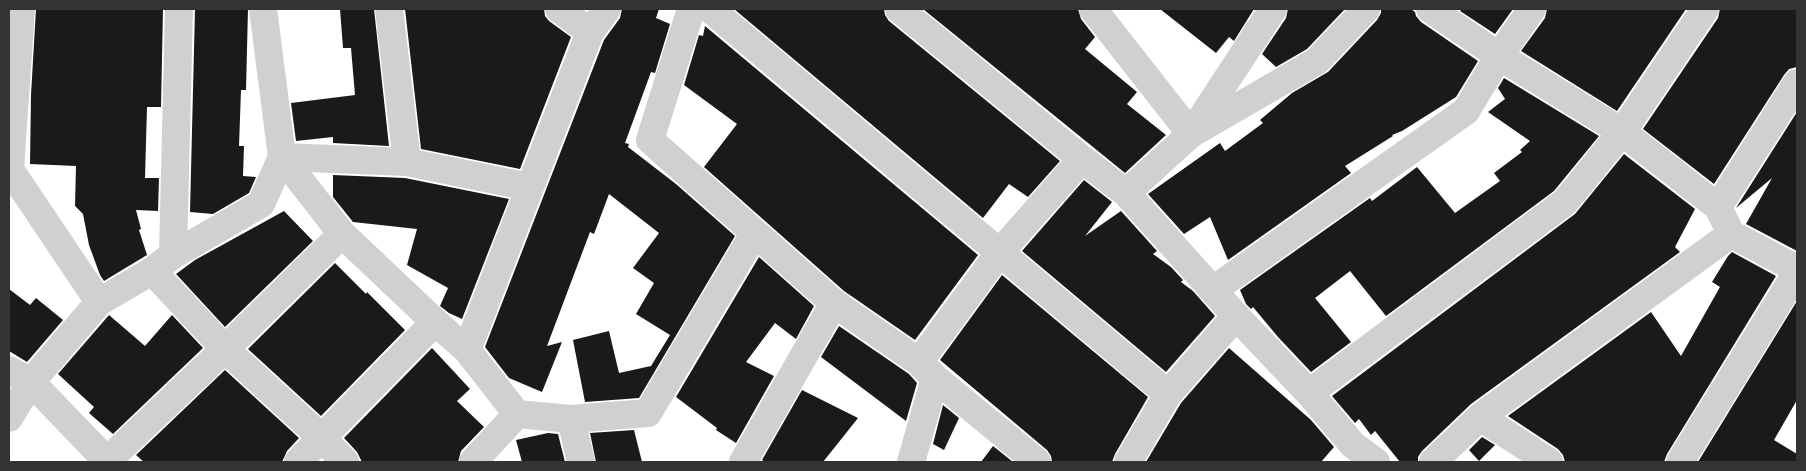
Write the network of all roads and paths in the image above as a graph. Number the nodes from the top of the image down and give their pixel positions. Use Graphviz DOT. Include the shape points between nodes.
graph roads {
  1 [pos="21,9"];
  2 [pos="179,9"];
  3 [pos="263,9"];
  4 [pos="389,9"];
  5 [pos="559,9"];
  6 [pos="607,9"];
  7 [pos="691,9"];
  8 [pos="710,9"];
  9 [pos="899,9"];
  10 [pos="1093,9"];
  11 [pos="1273,9"];
  12 [pos="1366,9"];
  13 [pos="1430,9"];
  14 [pos="1532,9"];
  15 [pos="1704,9"];
  16 [pos="590,32"];
  17 [pos="1500,56"];
  18 [pos="1797,83"];
  19 [pos="1622,132"];
  20 [pos="1191,134"];
  21 [pos="282,157"];
  22 [pos="1082,159"];
  23 [pos="407,162"];
  24 [pos="9,169"];
  25 [pos="529,187"];
  26 [pos="1126,193"];
  27 [pos="1718,207"];
  28 [pos="342,234"];
  29 [pos="754,234"];
  30 [pos="1731,234"];
  31 [pos="1000,252"];
  32 [pos="173,254"];
  33 [pos="1797,270"];
  34 [pos="152,272"];
  35 [pos="1213,290"];
  36 [pos="98,302"];
  37 [pos="834,303"];
  38 [pos="1236,316"];
  39 [pos="435,322"];
  40 [pos="225,349"];
  41 [pos="467,350"];
  42 [pos="927,370"];
  43 [pos="20,376"];
  44 [pos="1309,392"];
  45 [pos="1168,394"];
  46 [pos="517,414"];
  47 [pos="1480,416"];
  48 [pos="9,418"];
  49 [pos="571,419"];
  50 [pos="322,438"];
  51 [pos="1345,453"];
  52 [pos="108,462"];
  53 [pos="298,462"];
  54 [pos="345,462"];
  55 [pos="473,462"];
  56 [pos="581,462"];
  57 [pos="743,462"];
  58 [pos="911,462"];
  59 [pos="1037,462"];
  60 [pos="1128,462"];
  61 [pos="1376,462"];
  62 [pos="1433,462"];
  63 [pos="1550,462"];
  64 [pos="1680,462"];
  1 -- 24 [label="street"];
  2 -- 32 [label="street"];
  3 -- 21 [label="street"];
  4 -- 23 [label="street"];
  5 -- 16 [label="street"];
  6 -- 16 [label="street"];
  7 -- 29 [label="street" via="650,140"];
  8 -- 31 [label="street"];
  9 -- 22 [label="street"];
  10 -- 20 [label="street"];
  11 -- 20 [label="street"];
  12 -- 20 [label="street" via="1318,61"];
  13 -- 17 [label="street"];
  14 -- 17 [label="street"];
  15 -- 19 [label="street"];
  16 -- 25 [label="street"];
  17 -- 19 [label="street"];
  17 -- 35 [label="street" via="1466,111"];
  18 -- 27 [label="street"];
  19 -- 27 [label="street"];
  19 -- 44 [label="street" via="1565,202"];
  20 -- 26 [label="street"];
  21 -- 23 [label="street"];
  21 -- 28 [label="street"];
  21 -- 32 [label="street" via="260,204"];
  22 -- 26 [label="street"];
  22 -- 31 [label="street"];
  23 -- 25 [label="street"];
  24 -- 36 [label="street"];
  25 -- 41 [label="street"];
  26 -- 35 [label="street"];
  27 -- 30 [label="street"];
  28 -- 39 [label="street"];
  28 -- 40 [label="street"];
  29 -- 37 [label="street"];
  29 -- 49 [label="street" via="648,413"];
  30 -- 33 [label="street"];
  30 -- 47 [label="street"];
  31 -- 42 [label="street"];
  31 -- 45 [label="street"];
  32 -- 34 [label="street"];
  33 -- 64 [label="street"];
  34 -- 36 [label="street"];
  34 -- 40 [label="street"];
  35 -- 38 [label="street"];
  36 -- 43 [label="street"];
  37 -- 42 [label="street"];
  37 -- 57 [label="street"];
  38 -- 44 [label="street"];
  38 -- 45 [label="street"];
  39 -- 41 [label="street"];
  39 -- 50 [label="street"];
  40 -- 50 [label="street"];
  40 -- 52 [label="street"];
  41 -- 46 [label="street"];
  42 -- 58 [label="street"];
  42 -- 59 [label="street"];
  43 -- 48 [label="street"];
  43 -- 52 [label="street"];
  44 -- 51 [label="street"];
  45 -- 60 [label="street"];
  46 -- 49 [label="street"];
  46 -- 55 [label="street"];
  47 -- 62 [label="street"];
  47 -- 63 [label="street"];
  49 -- 56 [label="street"];
  50 -- 53 [label="street"];
  50 -- 54 [label="street"];
  51 -- 61 [label="street"];
}
